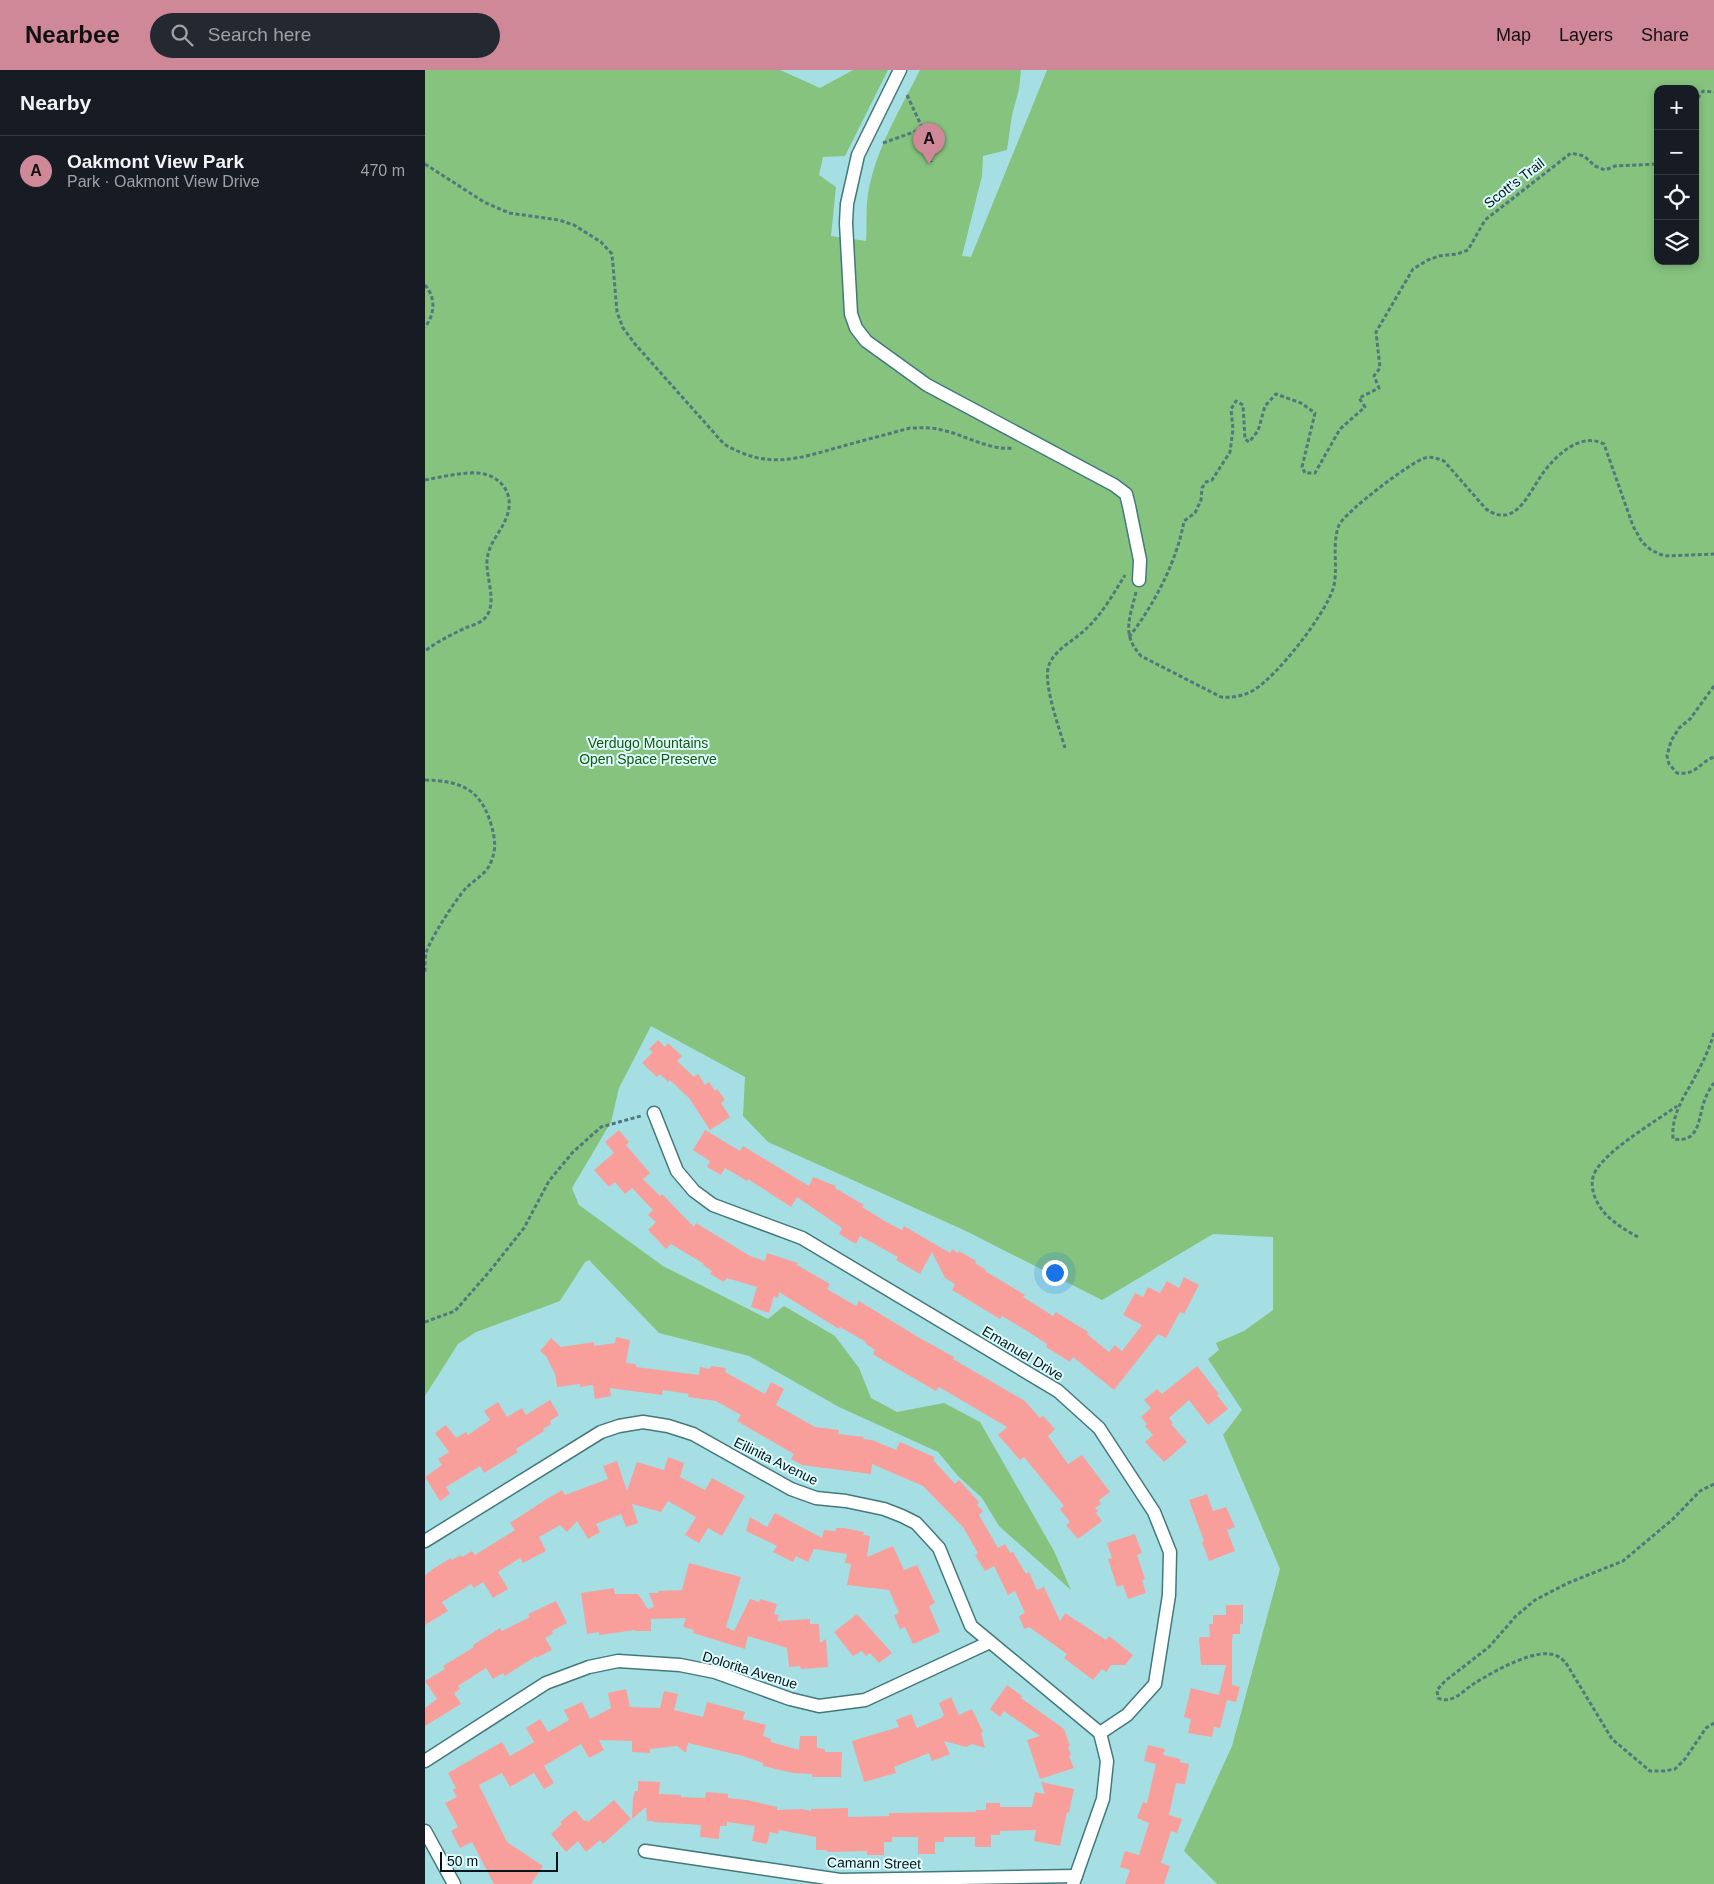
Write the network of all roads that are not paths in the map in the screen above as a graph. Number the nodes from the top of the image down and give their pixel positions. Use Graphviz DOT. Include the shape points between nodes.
graph roads {
  1 [pos="900,70"];
  2 [pos="1139,580"];
  3 [pos="654,1113"];
  4 [pos="425,1541"];
  5 [pos="990,1642"];
  6 [pos="1100,1733"];
  7 [pos="425,1761"];
  8 [pos="425,1831"];
  9 [pos="645,1851"];
  10 [pos="1074,1880"];
  11 [pos="454,1884"];
  1 -- 2 [label="street" via="858,155 847,204 851,314 856,328 866,340 927,385 1126,494 1140,560"];
  3 -- 6 [label="street, Emanuel Drive" via="677,1171 694,1191 713,1205 802,1238 1058,1392 1099,1428 1154,1512 1170,1552 1169,1596 1155,1684 1127,1715"];
  4 -- 5 [label="street, Eilinita Avenue" via="601,1432 643,1422 668,1426 693,1434 791,1489 816,1498 884,1509 916,1523 939,1548 971,1626"];
  5 -- 6 [label="street, Eilinita Avenue"];
  5 -- 7 [label="street, Dolorita Avenue" via="865,1700 819,1706 715,1672 680,1665 618,1661 589,1667 546,1683"];
  6 -- 10 [label="street" via="1107,1761 1103,1800"];
  8 -- 11 [label="street"];
  9 -- 10 [label="street, Camann Street" via="841,1880"];
}
